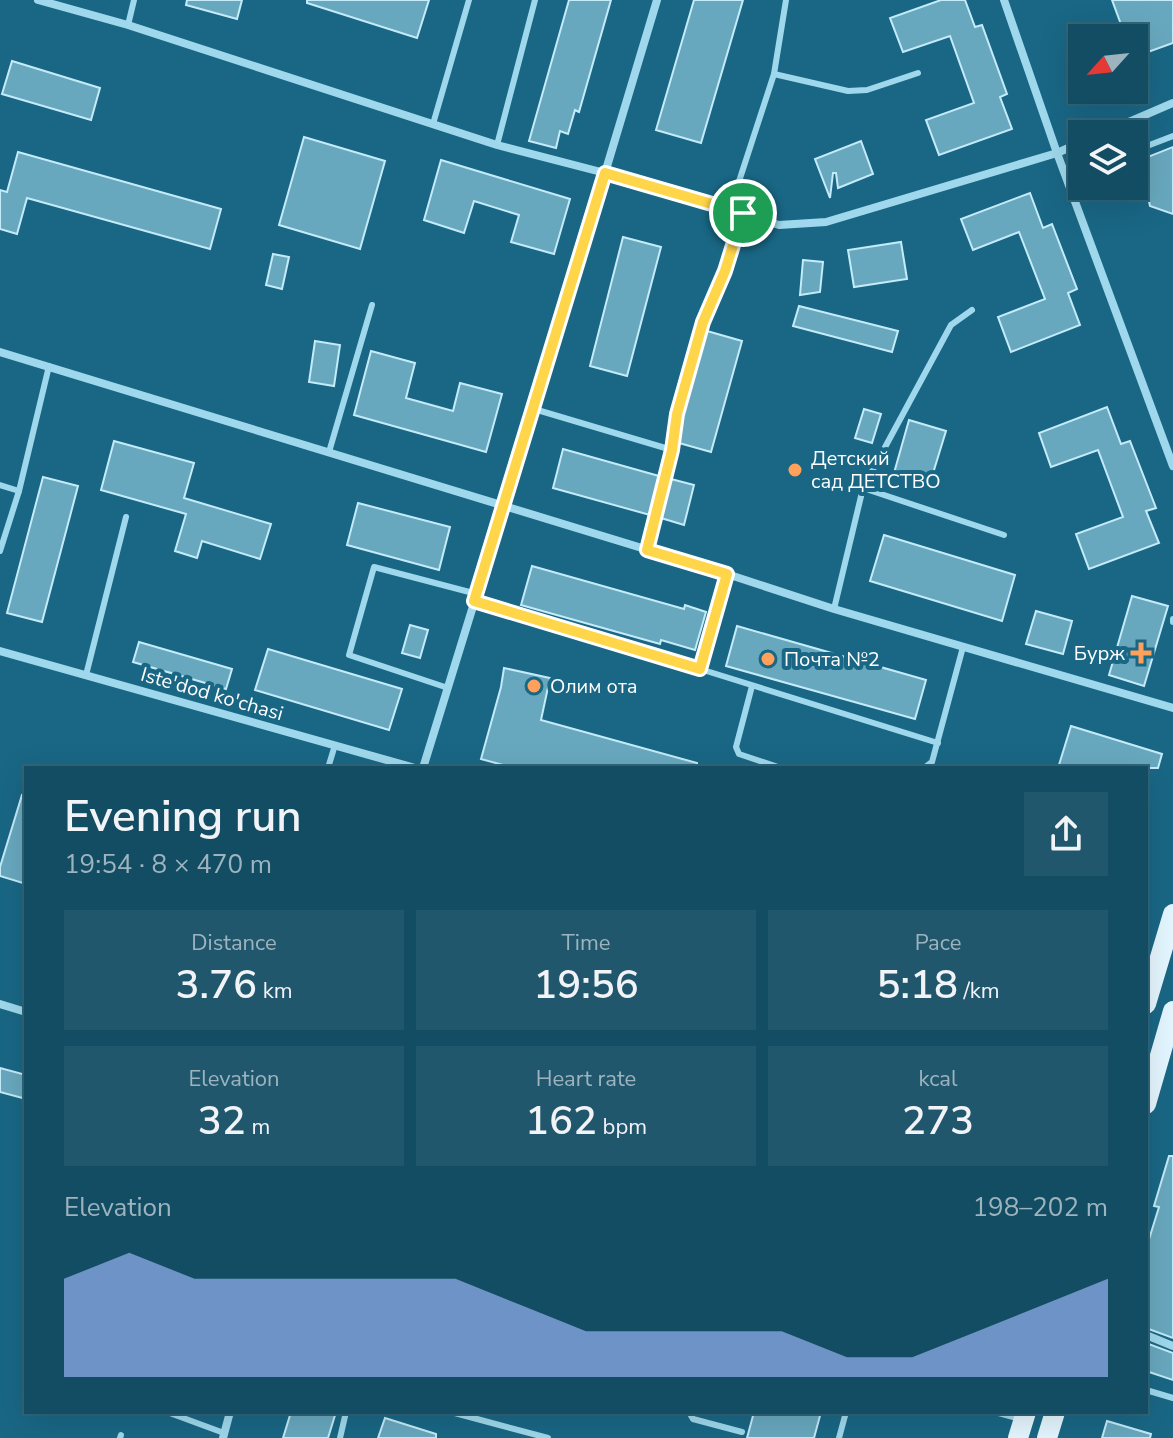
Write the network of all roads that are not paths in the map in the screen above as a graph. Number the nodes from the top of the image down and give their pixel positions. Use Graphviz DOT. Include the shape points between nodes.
graph roads {
  1 [pos="38,0"];
  2 [pos="134,0"];
  3 [pos="469,0"];
  4 [pos="535,0"];
  5 [pos="657,0"];
  6 [pos="786,0"];
  7 [pos="1004,0"];
  8 [pos="128,25"];
  9 [pos="918,73"];
  10 [pos="774,74"];
  11 [pos="1173,103"];
  12 [pos="1136,120"];
  13 [pos="433,124"];
  14 [pos="1173,136"];
  15 [pos="497,145"];
  16 [pos="1148,146"];
  17 [pos="1068,148"];
  18 [pos="1057,153"];
  19 [pos="605,173"];
  20 [pos="730,209"];
  21 [pos="743,213"];
  22 [pos="372,305"];
  23 [pos="972,310"];
  24 [pos="0,352"];
  25 [pos="49,366"];
  26 [pos="534,409"];
  27 [pos="672,450"];
  28 [pos="329,452"];
  29 [pos="1173,466"];
  30 [pos="0,485"];
  31 [pos="863,488"];
  32 [pos="19,491"];
  33 [pos="505,506"];
  34 [pos="126,517"];
  35 [pos="1004,535"];
  36 [pos="647,550"];
  37 [pos="0,551"];
  38 [pos="727,574"];
  39 [pos="476,598"];
  40 [pos="834,609"];
  41 [pos="963,647"];
  42 [pos="0,651"];
  43 [pos="700,669"];
  44 [pos="86,675"];
  45 [pos="752,686"];
  46 [pos="448,688"];
  47 [pos="1173,708"];
  48 [pos="938,743"];
  49 [pos="335,745"];
  50 [pos="329,766"];
  51 [pos="408,766"];
  52 [pos="424,766"];
  53 [pos="775,766"];
  54 [pos="927,766"];
  55 [pos="1173,914"];
  56 [pos="1148,996"];
  57 [pos="0,1004"];
  58 [pos="24,1011"];
  59 [pos="1173,1011"];
  60 [pos="1148,1097"];
  61 [pos="1148,1336"];
  62 [pos="1173,1346"];
  63 [pos="1148,1391"];
  64 [pos="1173,1398"];
  65 [pos="172,1414"];
  66 [pos="229,1414"];
  67 [pos="346,1414"];
  68 [pos="458,1414"];
  69 [pos="690,1414"];
  70 [pos="845,1414"];
  71 [pos="1000,1414"];
  72 [pos="1054,1414"];
  73 [pos="1023,1423"];
  74 [pos="742,1432"];
  75 [pos="224,1435"];
  76 [pos="340,1438"];
  77 [pos="548,1438"];
  78 [pos="839,1438"];
  79 [pos="1047,1438"];
  1 -- 8 [label="street"];
  2 -- 8 [label="lane"];
  3 -- 13 [label="lane"];
  4 -- 15 [label="lane"];
  5 -- 19 [label="street"];
  6 -- 10 [label="lane"];
  7 -- 18 [label="street"];
  8 -- 13 [label="street"];
  9 -- 10 [label="lane" via="848,91"];
  10 -- 20 [label="lane"];
  11 -- 12 [label="street"];
  13 -- 15 [label="street"];
  14 -- 16 [label="lane"];
  15 -- 19 [label="street"];
  17 -- 18 [label="street"];
  18 -- 21 [label="street" via="826,222 779,225"];
  18 -- 29 [label="street"];
  19 -- 20 [label="street"];
  19 -- 26 [label="street"];
  20 -- 21 [label="street"];
  21 -- 27 [label="lane" via="703,322"];
  22 -- 28 [label="lane"];
  23 -- 31 [label="lane" via="951,325"];
  24 -- 25 [label="street"];
  25 -- 28 [label="street"];
  25 -- 32 [label="lane"];
  26 -- 27 [label="lane"];
  26 -- 33 [label="street"];
  27 -- 36 [label="lane"];
  28 -- 33 [label="street"];
  30 -- 32 [label="lane"];
  31 -- 35 [label="lane"];
  31 -- 40 [label="lane"];
  32 -- 37 [label="lane"];
  33 -- 36 [label="street"];
  33 -- 39 [label="street"];
  34 -- 44 [label="lane"];
  36 -- 38 [label="street"];
  38 -- 40 [label="street"];
  38 -- 43 [label="lane"];
  39 -- 43 [label="lane"];
  39 -- 46 [label="street"];
  39 -- 46 [label="lane" via="374,567 349,655"];
  40 -- 41 [label="street"];
  41 -- 47 [label="street"];
  41 -- 48 [label="lane"];
  42 -- 44 [label="street, Iste'dod ko'chasi"];
  43 -- 45 [label="lane"];
  44 -- 49 [label="street, Iste'dod ko'chasi"];
  45 -- 48 [label="lane"];
  45 -- 53 [label="lane" via="736,747 739,754"];
  46 -- 52 [label="street"];
  48 -- 54 [label="lane"];
  49 -- 50 [label="lane"];
  49 -- 51 [label="street, Iste'dod ko'chasi"];
  55 -- 56 [label="main road"];
  57 -- 58 [label="street"];
  59 -- 60 [label="main road"];
  61 -- 62 [label="street"];
  63 -- 64 [label="lane"];
  65 -- 75 [label="lane"];
  66 -- 75 [label="street"];
  67 -- 76 [label="lane"];
  68 -- 77 [label="lane"];
  69 -- 74 [label="lane"];
  70 -- 78 [label="lane"];
  71 -- 73 [label="lane"];
  72 -- 79 [label="main road"];
}
